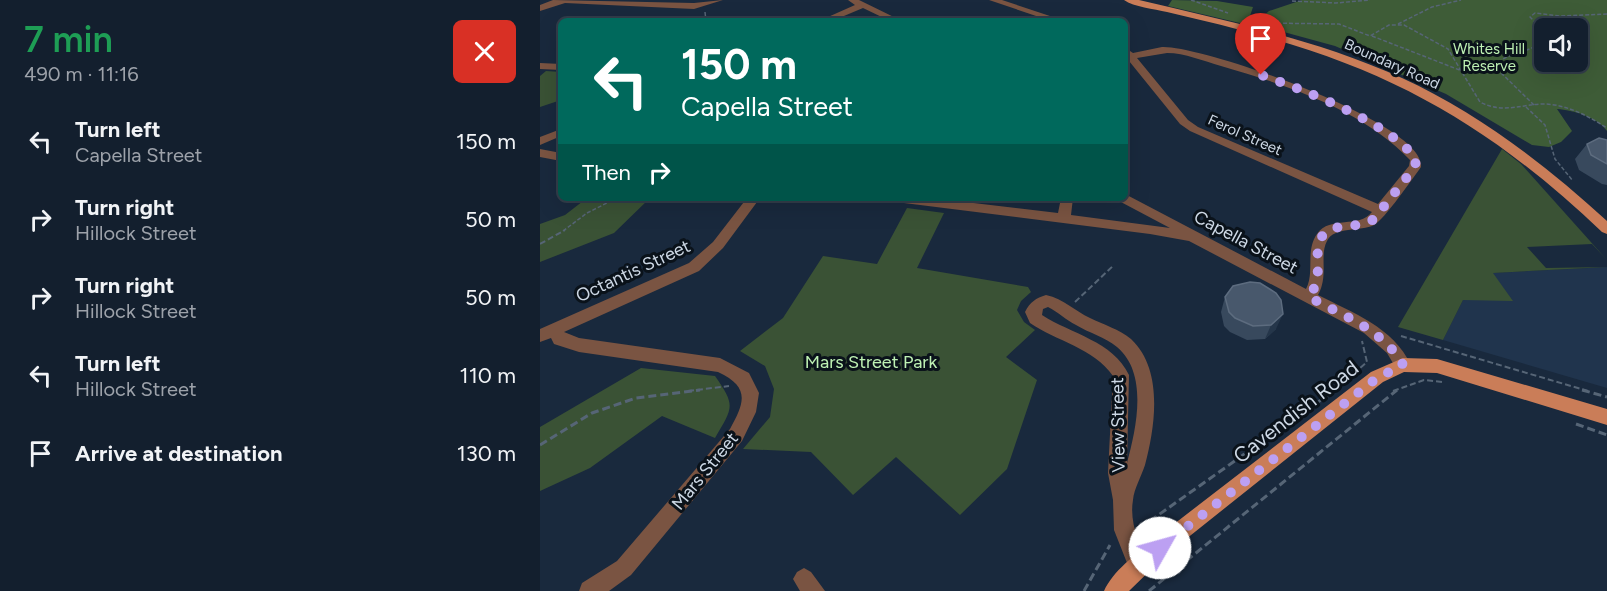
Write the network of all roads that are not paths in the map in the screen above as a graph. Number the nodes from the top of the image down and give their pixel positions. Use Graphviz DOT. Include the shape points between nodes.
graph roads {
  1 [pos="557,0"];
  2 [pos="564,0"];
  3 [pos="719,0"];
  4 [pos="852,0"];
  5 [pos="993,0"];
  6 [pos="1128,0"];
  7 [pos="863,5"];
  8 [pos="540,8"];
  9 [pos="832,18"];
  10 [pos="891,18"];
  11 [pos="1050,18"];
  12 [pos="1128,53"];
  13 [pos="540,66"];
  14 [pos="558,67"];
  15 [pos="558,133"];
  16 [pos="540,141"];
  17 [pos="540,153"];
  18 [pos="558,156"];
  19 [pos="1128,200"];
  20 [pos="752,201"];
  21 [pos="920,201"];
  22 [pos="1067,201"];
  23 [pos="1380,210"];
  24 [pos="1064,219"];
  25 [pos="1607,230"];
  26 [pos="1197,240"];
  27 [pos="1309,297"];
  28 [pos="547,332"];
  29 [pos="1403,365"];
  30 [pos="1607,417"];
  31 [pos="1123,500"];
  32 [pos="1138,566"];
  33 [pos="592,591"];
  34 [pos="1115,591"];
  1 -- 2 [label="street"];
  2 -- 3 [label="street" via="694,6"];
  2 -- 8 [label="street"];
  4 -- 7 [label="street"];
  5 -- 11 [label="street"];
  6 -- 25 [label="main road, Boundary Road" via="1285,39 1365,66 1423,92 1522,153"];
  7 -- 9 [label="street"];
  7 -- 10 [label="street"];
  12 -- 23 [label="street, Ferol Street" via="1194,129"];
  12 -- 23 [label="street" via="1173,50 1247,70 1305,91 1369,123 1416,159 1415,167"];
  13 -- 14 [label="street"];
  15 -- 16 [label="street"];
  17 -- 18 [label="street"];
  19 -- 26 [label="street, Capella Street"];
  20 -- 28 [label="street, Octantis Street" via="718,245 694,267"];
  21 -- 24 [label="street"];
  22 -- 24 [label="street"];
  23 -- 27 [label="street" via="1367,225 1330,230 1322,236 1318,245 1317,282"];
  24 -- 26 [label="street"];
  26 -- 27 [label="street, Capella Street"];
  27 -- 29 [label="street, Capella Street" via="1376,334 1393,348"];
  28 -- 33 [label="street, Mars Street" via="579,345 720,365 735,371 750,387 748,414 736,435 624,568"];
  29 -- 30 [label="main road, Cavendish Road" via="1454,369"];
  29 -- 32 [label="main road, Cavendish Road" via="1377,378"];
  31 -- 31 [label="street, View Street" via="1143,441 1144,381 1139,363 1127,346 1056,302 1046,301 1033,312 1035,319 1102,354 1120,375 1117,473"];
  31 -- 32 [label="street, View Street" via="1124,531"];
  32 -- 34 [label="main road, Cavendish Road"];
}
